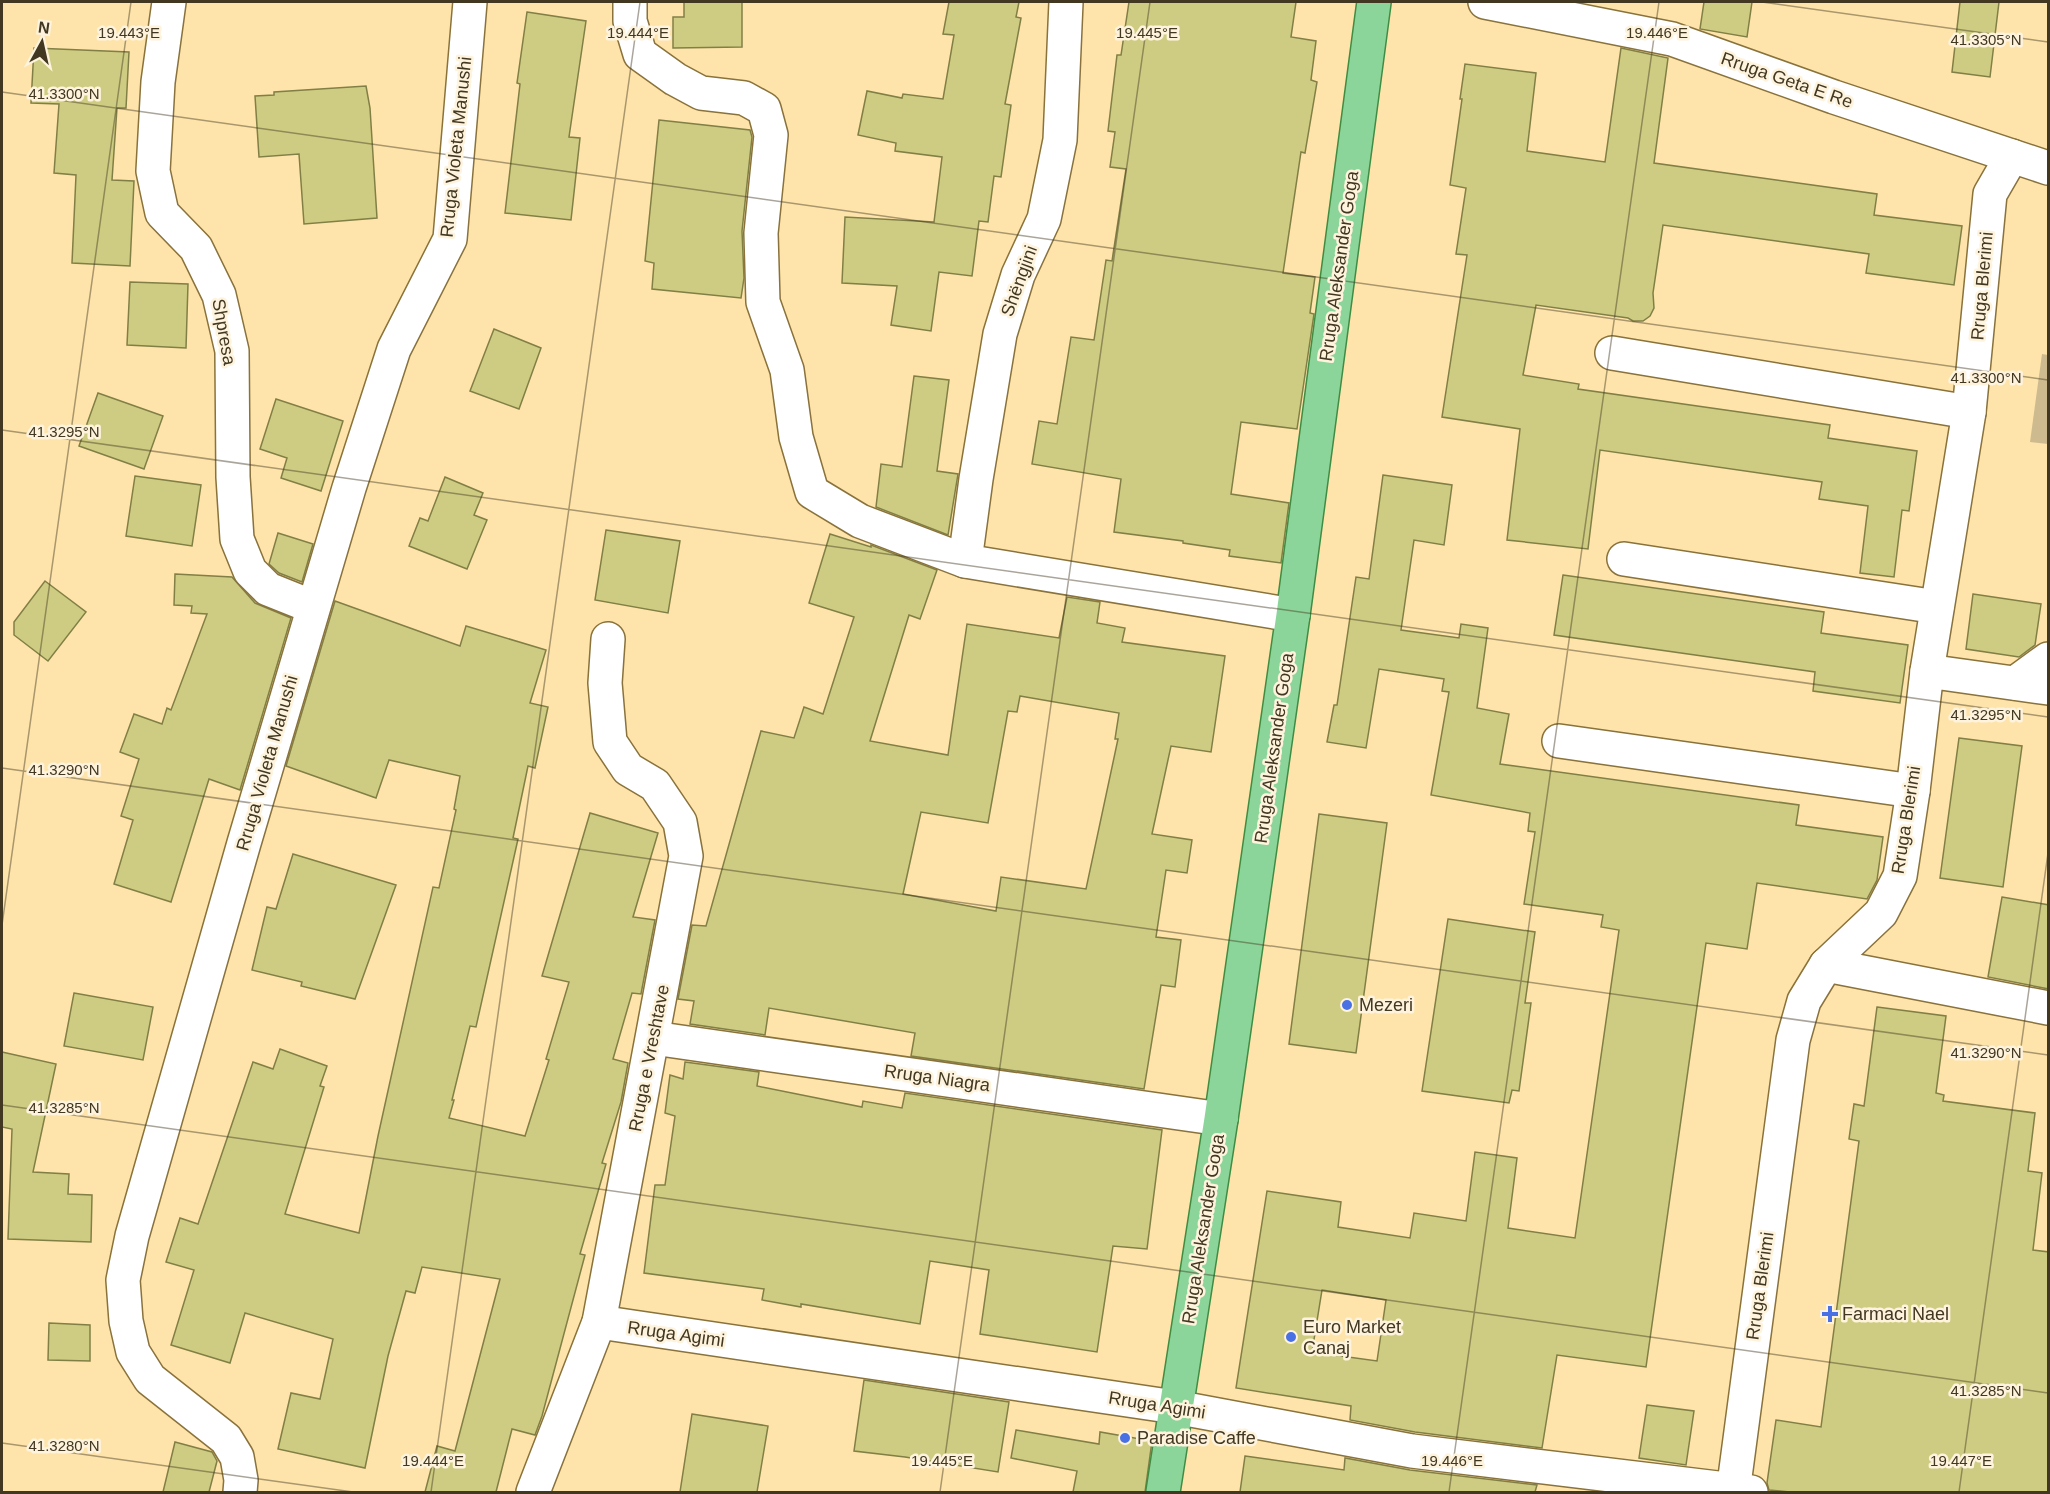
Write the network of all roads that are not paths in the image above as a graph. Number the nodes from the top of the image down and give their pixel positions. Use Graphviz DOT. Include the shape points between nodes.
graph roads {
  1 [pos="169,2"];
  2 [pos="470,2"];
  3 [pos="630,2"];
  4 [pos="1066,2"];
  5 [pos="1374,2"];
  6 [pos="1485,2"];
  7 [pos="2012,156"];
  8 [pos="2049,168"];
  9 [pos="1612,353"];
  10 [pos="1970,412"];
  11 [pos="1624,558"];
  12 [pos="965,561"];
  13 [pos="313,607"];
  14 [pos="1937,607"];
  15 [pos="1293,615"];
  16 [pos="608,639"];
  17 [pos="2049,659"];
  18 [pos="1927,671"];
  19 [pos="2015,683"];
  20 [pos="2049,688"];
  21 [pos="1559,741"];
  22 [pos="1913,791"];
  23 [pos="1826,965"];
  24 [pos="2049,1008"];
  25 [pos="653,1038"];
  26 [pos="1221,1119"];
  27 [pos="599,1322"];
  28 [pos="1175,1407"];
  29 [pos="240,1492"];
  30 [pos="533,1492"];
  31 [pos="1163,1492"];
  32 [pos="1739,1492"];
  1 -- 13 [label="street, Shpresa" via="158,82 153,171 162,213 196,248 219,296 232,351 237,539 250,571 268,590"];
  2 -- 13 [label="street, Rruga Violeta Manushi" via="450,239 394,349"];
  3 -- 12 [label="street" via="630,21 640,54 701,93 744,98 764,109 771,135 761,233 763,302 787,370 796,437 812,492 860,521"];
  4 -- 12 [label="street, Shëngjini" via="1060,140 1044,219 1018,275 1000,334"];
  5 -- 15 [label="main road, Rruga Aleksander Goga"];
  6 -- 7 [label="street, Rruga Geta E Re" via="1672,39"];
  7 -- 8 [label="street, Rruga Geta E Re"];
  7 -- 10 [label="street, Rruga Blerimi" via="1990,194"];
  9 -- 10 [label="street"];
  10 -- 14 [label="street, Rruga Blerimi"];
  11 -- 14 [label="street"];
  12 -- 15 [label="street"];
  13 -- 29 [label="street, Rruga Violeta Manushi" via="139,1213 123,1281 126,1321 134,1352 150,1379 225,1439 237,1457"];
  14 -- 18 [label="street, Rruga Blerimi"];
  15 -- 26 [label="main road, Rruga Aleksander Goga"];
  16 -- 25 [label="street, Rruga e Vreshtave" via="605,683 610,742 628,769 655,785 680,822 686,856"];
  17 -- 19 [label="street"];
  18 -- 19 [label="street"];
  18 -- 22 [label="street, Rruga Blerimi"];
  19 -- 20 [label="street"];
  21 -- 22 [label="street"];
  22 -- 23 [label="street, Rruga Blerimi" via="1900,876 1881,913"];
  23 -- 24 [label="street"];
  23 -- 32 [label="street, Rruga Blerimi" via="1804,1000 1792,1040"];
  25 -- 26 [label="street, Rruga Niagra"];
  25 -- 27 [label="street, Rruga e Vreshtave"];
  26 -- 28 [label="main road, Rruga Aleksander Goga"];
  27 -- 28 [label="street, Rruga Agimi"];
  27 -- 30 [label="street, Rruga e Vreshtave"];
  28 -- 31 [label="main road, Rruga Aleksander Goga"];
  28 -- 32 [label="street, Rruga Agimi" via="1413,1451"];
}
